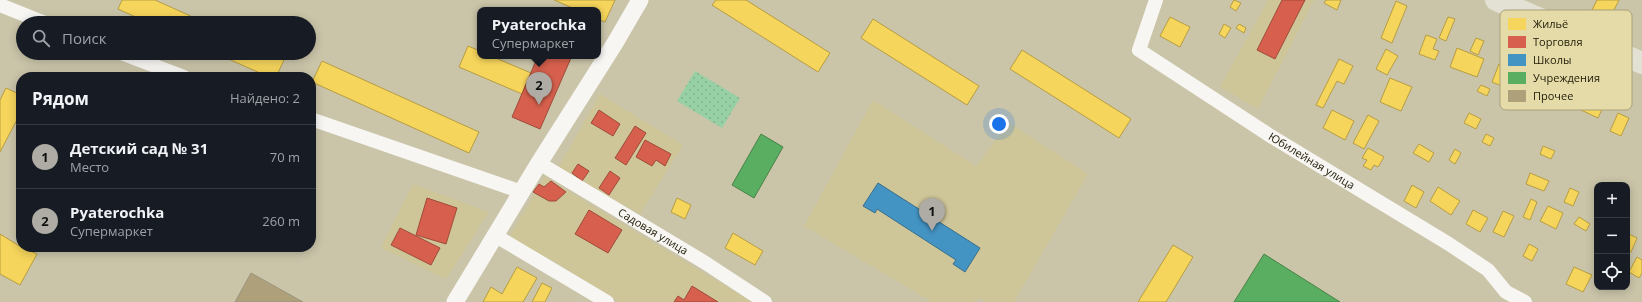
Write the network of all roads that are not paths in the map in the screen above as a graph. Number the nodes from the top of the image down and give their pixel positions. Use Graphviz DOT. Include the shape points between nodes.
graph roads {
  1 [pos="640,0"];
  2 [pos="1156,0"];
  3 [pos="1496,0"];
  4 [pos="0,5"];
  5 [pos="1519,10"];
  6 [pos="28,16"];
  7 [pos="1632,59"];
  8 [pos="139,60"];
  9 [pos="1642,63"];
  10 [pos="171,72"];
  11 [pos="316,121"];
  12 [pos="538,163"];
  13 [pos="522,192"];
  14 [pos="496,236"];
  15 [pos="761,301"];
  16 [pos="455,302"];
  17 [pos="607,302"];
  18 [pos="1525,302"];
  1 -- 12 [label="street"];
  2 -- 18 [label="street, Юбилейная улица" via="1139,50 1269,135 1449,244 1488,270 1506,292"];
  3 -- 5 [label="main road"];
  4 -- 6 [label="street"];
  7 -- 9 [label="main road"];
  8 -- 10 [label="street"];
  11 -- 13 [label="street"];
  12 -- 13 [label="street"];
  12 -- 15 [label="street, Садовая улица" via="704,262"];
  13 -- 14 [label="street"];
  14 -- 16 [label="street"];
  14 -- 17 [label="street"];
}
